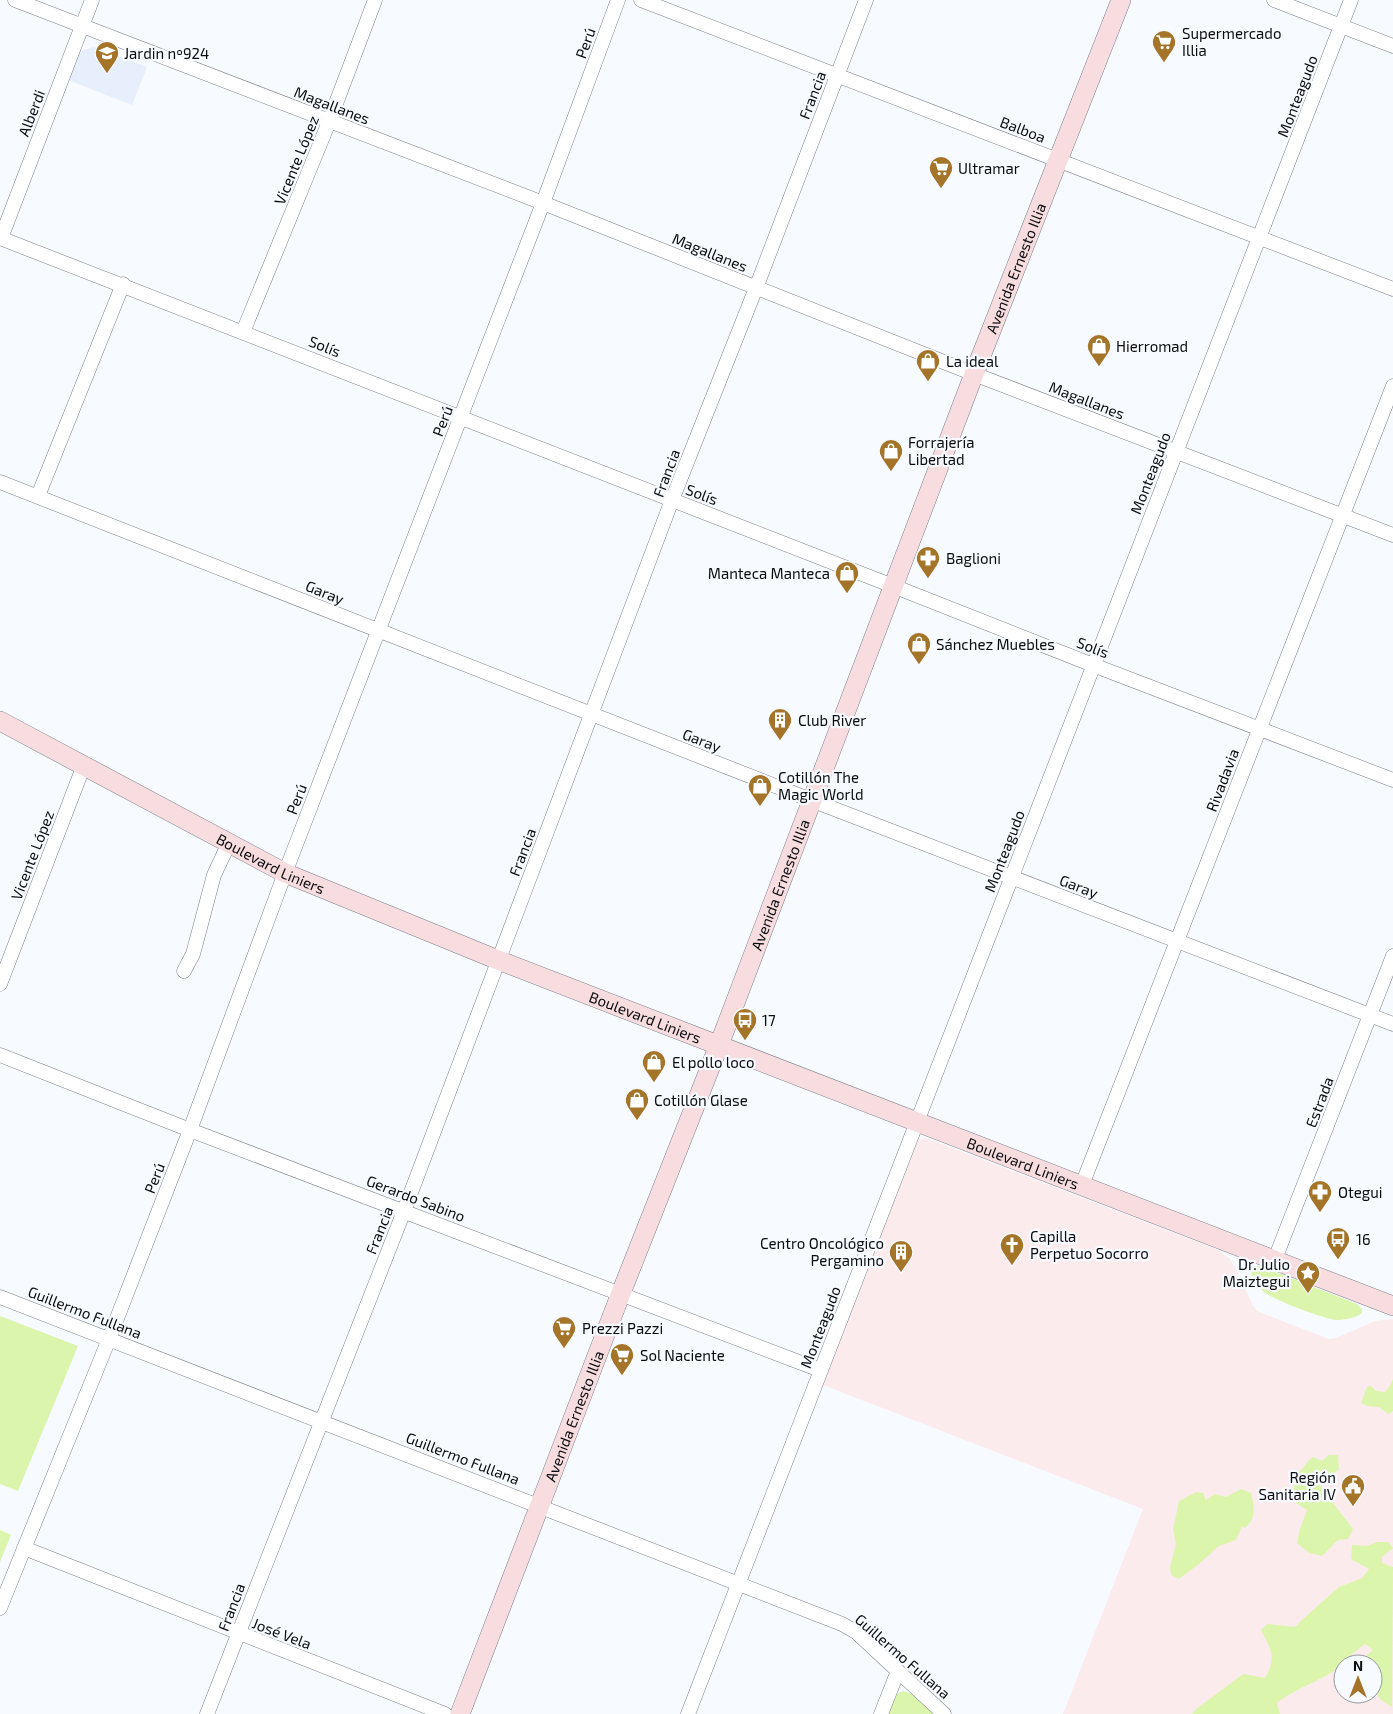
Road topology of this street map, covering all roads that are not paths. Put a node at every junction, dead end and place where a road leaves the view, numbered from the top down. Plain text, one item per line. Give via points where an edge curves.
1 (15, 0) edge
2 (92, 0) edge
3 (375, 0) edge
4 (618, 0) edge
5 (641, 0) edge
6 (866, 0) edge
7 (1121, 0) edge
8 (1274, 0) edge
9 (1351, 0) edge
10 (81, 26) junction
11 (1341, 26) junction
12 (1393, 46) edge
13 (837, 76) junction
14 (329, 122) junction
15 (1059, 160) junction
16 (543, 203) junction
17 (1, 238) edge
18 (1260, 238) junction
19 (123, 284) junction
20 (756, 288) junction
21 (1393, 289) edge
22 (243, 332) junction
23 (974, 374) junction
24 (1393, 386) edge
25 (460, 417) junction
26 (1176, 451) junction
27 (0, 482) edge
28 (38, 496) junction
29 (672, 500) junction
30 (1342, 515) junction
31 (1393, 535) edge
32 (894, 586) junction
33 (378, 631) junction
34 (1093, 665) junction
35 (592, 714) junction
36 (0, 721) edge
37 (1260, 728) junction
38 (84, 765) junction
39 (1393, 780) edge
40 (811, 800) junction
41 (229, 842) junction
42 (285, 873) junction
43 (1011, 877) junction
44 (1178, 941) junction
45 (1393, 956) edge
46 (498, 960) junction
47 (184, 971) dead end
48 (0, 984) edge
49 (1370, 1015) junction
50 (1393, 1024) edge
51 (719, 1044) junction
52 (0, 1055) edge
53 (917, 1122) junction
54 (190, 1130) junction
55 (1082, 1186) junction
56 (404, 1212) junction
57 (1275, 1259) junction
58 (621, 1293) junction
59 (0, 1297) edge
60 (1393, 1306) edge
61 (109, 1339) junction
62 (820, 1370) junction
63 (321, 1421) junction
64 (540, 1505) junction
65 (24, 1548) junction
66 (739, 1584) junction
67 (0, 1608) edge
68 (239, 1634) junction
69 (898, 1671) junction
70 (207, 1714) edge
71 (445, 1714) edge
72 (460, 1714) edge
73 (688, 1714) edge
74 (881, 1714) edge
75 (944, 1714) edge

1 - 10 street, Magallanes
2 - 10 street, Alberdi
3 - 14 street, Vicente López
4 - 16 street, Perú
5 - 13 street, Balboa
6 - 13 street, Francia
7 - 15 main road, Avenida Ernesto Illia
8 - 11 street
9 - 11 street, Monteagudo
10 - 14 street, Magallanes
10 - 17 street, Alberdi
11 - 12 street
11 - 18 street, Monteagudo
13 - 15 street, Balboa
13 - 20 street, Francia
14 - 16 street, Magallanes
14 - 22 street, Vicente López
15 - 18 street, Balboa
15 - 23 main road, Avenida Ernesto Illia
16 - 20 street, Magallanes
16 - 25 street, Perú
17 - 19 street, Solís
18 - 21 street, Balboa
18 - 26 street, Monteagudo
19 - 22 street, Solís
19 - 28 street
20 - 23 street, Magallanes
20 - 29 street, Francia
22 - 25 street, Solís
23 - 26 street, Magallanes
23 - 32 main road, Avenida Ernesto Illia
24 - 30 street, Rivadavia
25 - 29 street, Solís
25 - 33 street, Perú
26 - 30 street, Magallanes
26 - 34 street, Monteagudo
27 - 28 street, Garay
28 - 33 street, Garay
29 - 32 street, Solís
29 - 35 street, Francia
30 - 31 street, Magallanes
30 - 37 street, Rivadavia
32 - 34 street, Solís
32 - 40 main road, Avenida Ernesto Illia
33 - 35 street, Garay
33 - 42 street, Perú
34 - 37 street, Solís
34 - 43 street, Monteagudo
35 - 40 street, Garay
35 - 46 street, Francia
36 - 38 main road, Boulevard Liniers
37 - 39 street, Solís
37 - 44 street, Rivadavia
38 - 41 main road, Boulevard Liniers
38 - 48 street, Vicente López
40 - 43 street, Garay
40 - 51 main road, Avenida Ernesto Illia
41 - 42 main road, Boulevard Liniers
41 - 47 street via 214,874 193,954
42 - 46 main road, Boulevard Liniers
42 - 54 street, Perú
43 - 44 street, Garay
43 - 53 street, Monteagudo
44 - 49 street, Garay
44 - 55 street, Rivadavia
45 - 49 street, Estrada
46 - 51 main road, Boulevard Liniers
46 - 56 street, Francia
49 - 50 street, Garay
49 - 57 street, Estrada
51 - 53 main road, Boulevard Liniers
51 - 58 main road, Avenida Ernesto Illia
52 - 54 street, Gerardo Sabino
53 - 55 main road, Boulevard Liniers
53 - 62 street, Monteagudo
54 - 56 street, Gerardo Sabino
54 - 61 street, Perú
55 - 57 main road, Boulevard Liniers
56 - 58 street, Gerardo Sabino
56 - 63 street, Francia
57 - 60 main road, Boulevard Liniers
58 - 62 street, Gerardo Sabino
58 - 64 main road, Avenida Ernesto Illia
59 - 61 street, Guillermo Fullana
61 - 63 street, Guillermo Fullana
61 - 65 street, Perú
62 - 66 street, Monteagudo
63 - 64 street, Guillermo Fullana
63 - 68 street, Francia
64 - 66 street, Guillermo Fullana
64 - 72 main road, Avenida Ernesto Illia
65 - 67 street, Perú
65 - 68 street, José Vela
66 - 69 street, Guillermo Fullana via 842,1624 856,1632
66 - 73 street, Monteagudo
68 - 70 street, Francia
68 - 71 street, José Vela
69 - 74 street
69 - 75 street, Guillermo Fullana

